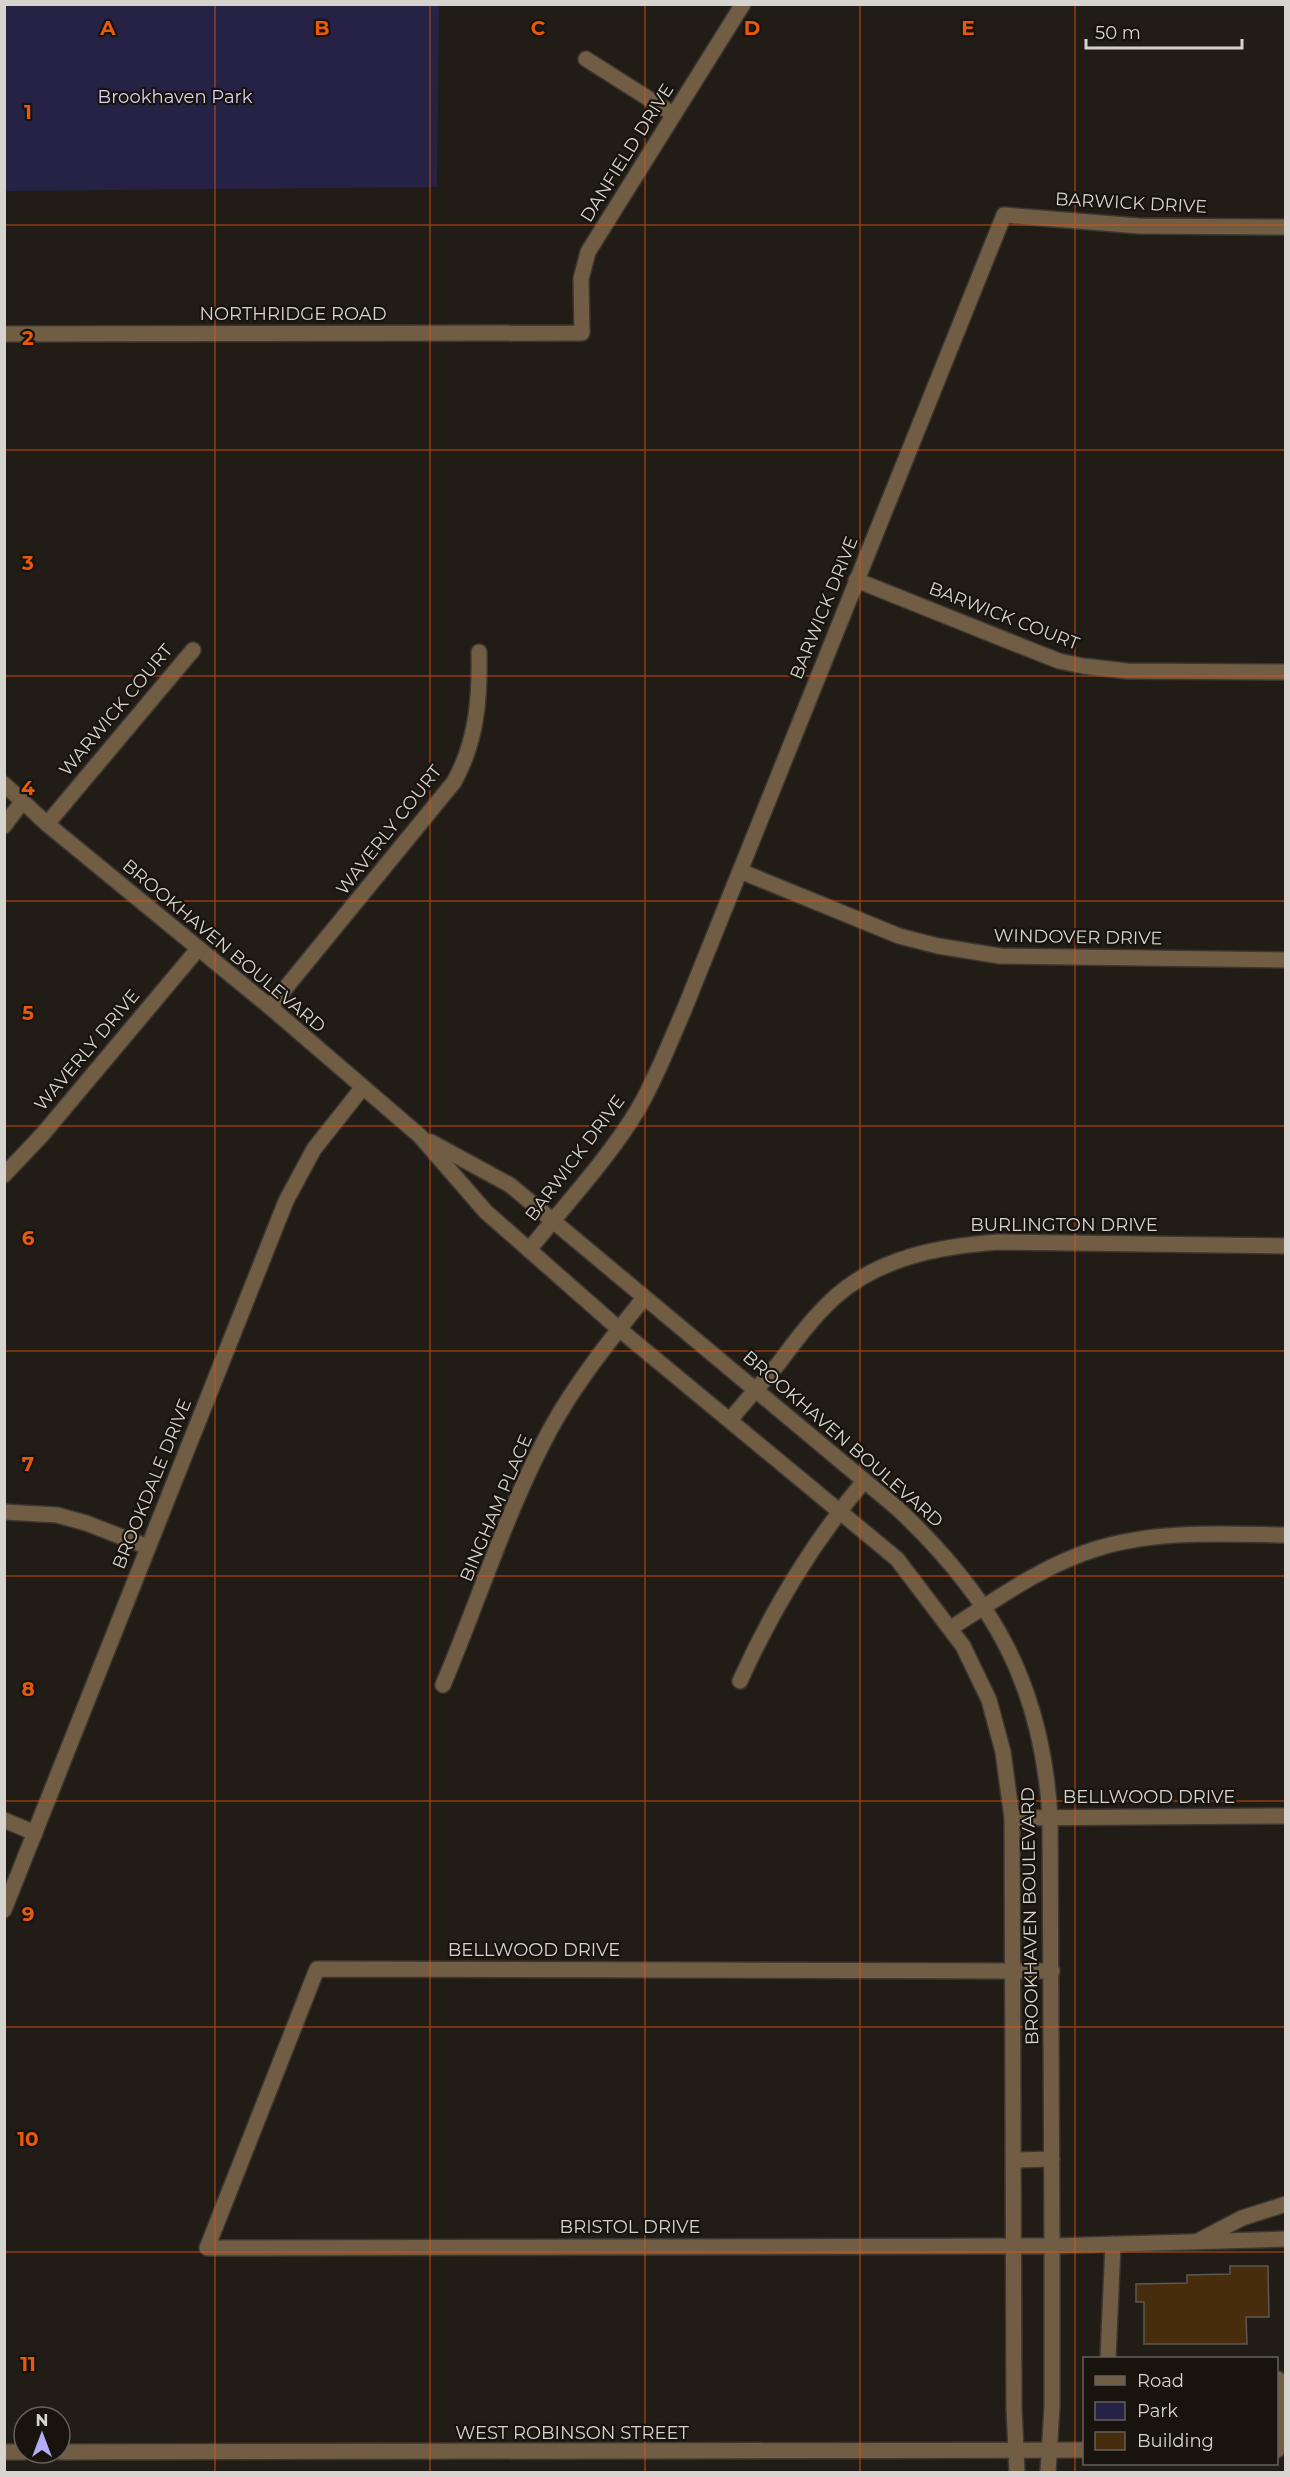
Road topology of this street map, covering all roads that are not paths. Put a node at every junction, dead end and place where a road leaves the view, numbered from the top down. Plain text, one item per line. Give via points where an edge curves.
1 (743, 4) edge
2 (586, 59) dead end
3 (673, 114) junction
4 (1286, 227) edge
5 (582, 333) joint
6 (4, 334) edge
7 (856, 580) junction
8 (193, 650) dead end
9 (479, 652) dead end
10 (1286, 672) edge
11 (4, 784) edge
12 (22, 802) junction
13 (47, 824) junction
14 (4, 826) edge
15 (740, 871) junction
16 (198, 949) junction
17 (1286, 960) edge
18 (270, 1008) junction
19 (363, 1088) junction
20 (420, 1136) junction
21 (4, 1175) edge
22 (552, 1220) junction
23 (1286, 1246) edge
24 (529, 1250) junction
25 (644, 1298) junction
26 (619, 1329) junction
27 (756, 1389) junction
28 (731, 1419) junction
29 (864, 1481) junction
30 (839, 1511) junction
31 (4, 1512) edge
32 (1286, 1535) edge
33 (148, 1547) junction
34 (984, 1607) junction
35 (951, 1628) junction
36 (740, 1681) dead end
37 (443, 1685) dead end
38 (1286, 1816) edge
39 (1050, 1817) junction
40 (1012, 1818) junction
41 (4, 1820) edge
42 (35, 1833) junction
43 (4, 1910) edge
44 (1014, 1971) junction
45 (1052, 1971) junction
46 (1014, 2160) junction
47 (1052, 2160) junction
48 (1286, 2204) edge
49 (1286, 2239) edge
50 (1198, 2241) junction
51 (1113, 2244) junction
52 (1013, 2246) junction
53 (1052, 2246) junction
54 (207, 2248) joint
55 (1108, 2357) edge
56 (1280, 2378) edge
57 (1278, 2426) edge
58 (1050, 2450) junction
59 (1083, 2450) edge
60 (1015, 2451) junction
61 (72, 2452) edge
62 (1017, 2472) edge
63 (1048, 2472) edge

1 - 3 street, DANFIELD DRIVE
2 - 3 street
3 - 5 street, DANFIELD DRIVE via 588,252 581,279
4 - 7 street, BARWICK DRIVE via 1129,226 1004,215
5 - 6 street, NORTHRIDGE ROAD
7 - 10 street, BARWICK COURT via 1059,661 1127,671
7 - 15 street, BARWICK DRIVE
8 - 13 street, WARWICK COURT
9 - 18 street, WAVERLY COURT via 480,694 470,748 454,782
11 - 12 street, BROOKHAVEN BOULEVARD
12 - 13 street, BROOKHAVEN BOULEVARD
12 - 14 street
13 - 16 street, BROOKHAVEN BOULEVARD
15 - 17 street, WINDOVER DRIVE via 899,936 983,954
15 - 22 street, BARWICK DRIVE via 649,1089 624,1130
16 - 18 street, BROOKHAVEN BOULEVARD
16 - 21 street, WAVERLY DRIVE
18 - 19 street, BROOKHAVEN BOULEVARD
19 - 20 street, BROOKHAVEN BOULEVARD
19 - 33 street, BROOKDALE DRIVE via 314,1149 286,1201
20 - 22 street, BROOKHAVEN BOULEVARD via 510,1185
20 - 24 street, BROOKHAVEN BOULEVARD via 486,1212
22 - 24 street, BARWICK DRIVE
22 - 25 street, BROOKHAVEN BOULEVARD
23 - 27 street, BURLINGTON DRIVE via 999,1242 953,1246 904,1258 836,1296
24 - 26 street, BROOKHAVEN BOULEVARD
25 - 26 street, BINGHAM PLACE
25 - 27 street, BROOKHAVEN BOULEVARD
26 - 28 street, BROOKHAVEN BOULEVARD
26 - 37 street, BINGHAM PLACE via 574,1390 529,1472
27 - 28 street, BURLINGTON DRIVE
27 - 29 street, BROOKHAVEN BOULEVARD
28 - 30 street, BROOKHAVEN BOULEVARD
29 - 30 street
29 - 34 street, BROOKHAVEN BOULEVARD via 950,1560
30 - 35 street, BROOKHAVEN BOULEVARD via 897,1559
30 - 36 street via 793,1576
31 - 33 street via 57,1515
32 - 34 street via 1209,1534 1123,1542 1056,1565
33 - 42 street, BROOKDALE DRIVE
34 - 35 street
34 - 39 street, BROOKHAVEN BOULEVARD via 1020,1672 1030,1701 1044,1760
35 - 40 street, BROOKHAVEN BOULEVARD via 989,1700 1003,1752
38 - 39 street, BELLWOOD DRIVE
39 - 40 street, BELLWOOD DRIVE
39 - 45 street, BROOKHAVEN BOULEVARD
40 - 44 street, BROOKHAVEN BOULEVARD
41 - 42 street
42 - 43 street, BROOKDALE DRIVE
44 - 45 street, BELLWOOD DRIVE
44 - 46 street, BROOKHAVEN BOULEVARD
44 - 54 street, BELLWOOD DRIVE via 317,1969
45 - 47 street, BROOKHAVEN BOULEVARD
46 - 47 street
46 - 52 street, BROOKHAVEN BOULEVARD
47 - 53 street, BROOKHAVEN BOULEVARD
48 - 50 street via 1242,2218
49 - 50 street, BRISTOL DRIVE
50 - 51 street, BRISTOL DRIVE
51 - 53 street, BRISTOL DRIVE
51 - 55 street
52 - 53 street, BRISTOL DRIVE
52 - 54 street, BRISTOL DRIVE
52 - 60 street, BROOKHAVEN BOULEVARD
53 - 58 street, BROOKHAVEN BOULEVARD
56 - 57 street
58 - 59 street, WEST ROBINSON STREET
58 - 60 street, WEST ROBINSON STREET
58 - 63 street, BROOKHAVEN BOULEVARD
60 - 61 street, WEST ROBINSON STREET
60 - 62 street, BROOKHAVEN BOULEVARD

